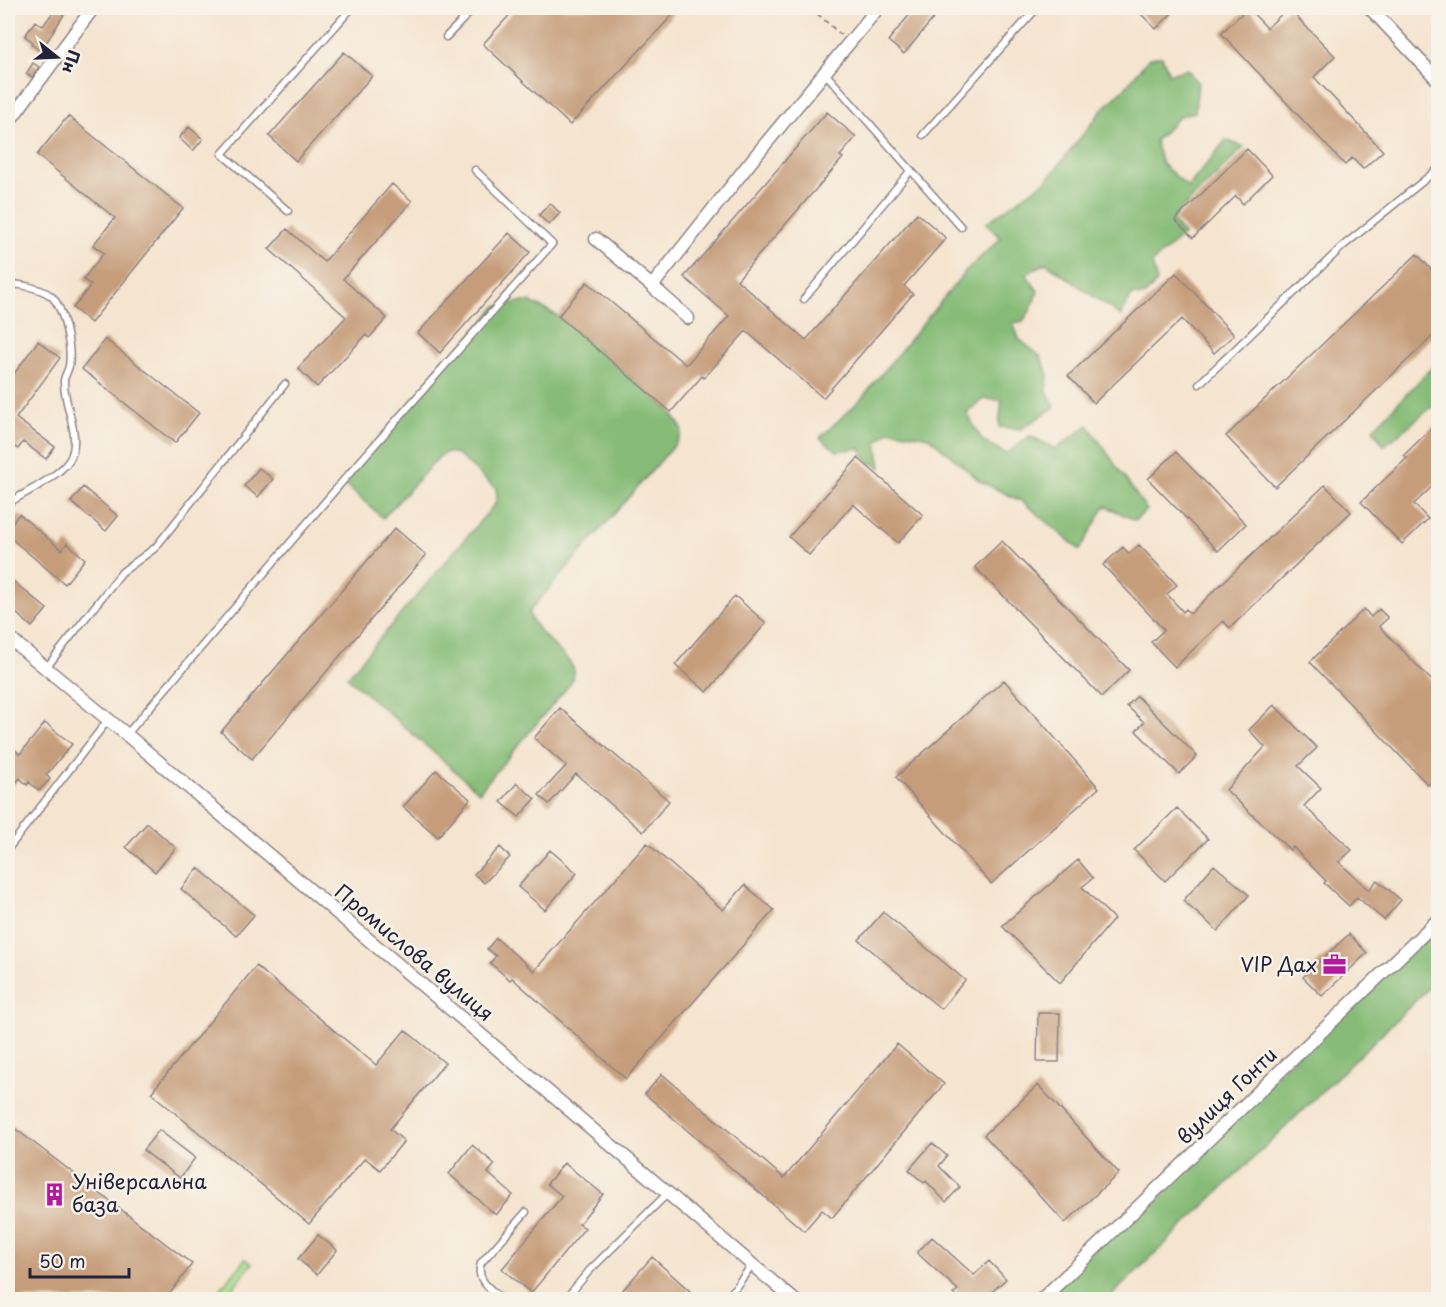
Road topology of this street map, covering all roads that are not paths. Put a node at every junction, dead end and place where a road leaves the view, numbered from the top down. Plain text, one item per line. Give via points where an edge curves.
1 (93, 8) edge
2 (346, 8) edge
3 (474, 8) edge
4 (878, 8) edge
5 (1036, 8) edge
6 (1370, 8) edge
7 (446, 37) dead end
8 (825, 73) junction
9 (1438, 80) edge
10 (8, 123) edge
11 (923, 135) dead end
12 (1438, 169) edge
13 (475, 170) dead end
14 (911, 170) junction
15 (288, 211) dead end
16 (962, 226) dead end
17 (596, 239) dead end
18 (8, 284) edge
19 (652, 286) junction
20 (804, 299) dead end
21 (688, 318) dead end
22 (285, 384) dead end
23 (1199, 384) dead end
24 (8, 503) edge
25 (8, 637) edge
26 (46, 669) junction
27 (108, 720) junction
28 (127, 735) junction
29 (8, 849) edge
30 (1438, 920) edge
31 (667, 1194) junction
32 (526, 1212) dead end
33 (752, 1265) junction
34 (503, 1299) edge
35 (565, 1299) edge
36 (726, 1299) edge
37 (794, 1299) edge
38 (1041, 1299) edge

1 - 10 street
2 - 15 lane via 350,10 222,154
3 - 7 lane
4 - 8 street
5 - 11 lane
6 - 9 street
8 - 14 lane
8 - 19 street
12 - 23 lane via 1343,246
13 - 28 lane via 552,244 342,482
14 - 16 lane
14 - 20 lane
17 - 19 street
18 - 24 lane via 38,290 51,297 59,308 68,341 69,366 63,381 74,452 60,470
19 - 21 street
22 - 26 lane via 155,548 122,572
25 - 26 street, Промислова вулиця
26 - 27 street, Промислова вулиця
27 - 28 street, Промислова вулиця
27 - 29 lane
28 - 31 street, Промислова вулиця
30 - 38 street, вулиця Гонти
31 - 33 street, Промислова вулиця
31 - 35 lane
32 - 34 lane via 478,1271 480,1280
33 - 36 lane
33 - 37 street, Промислова вулиця

